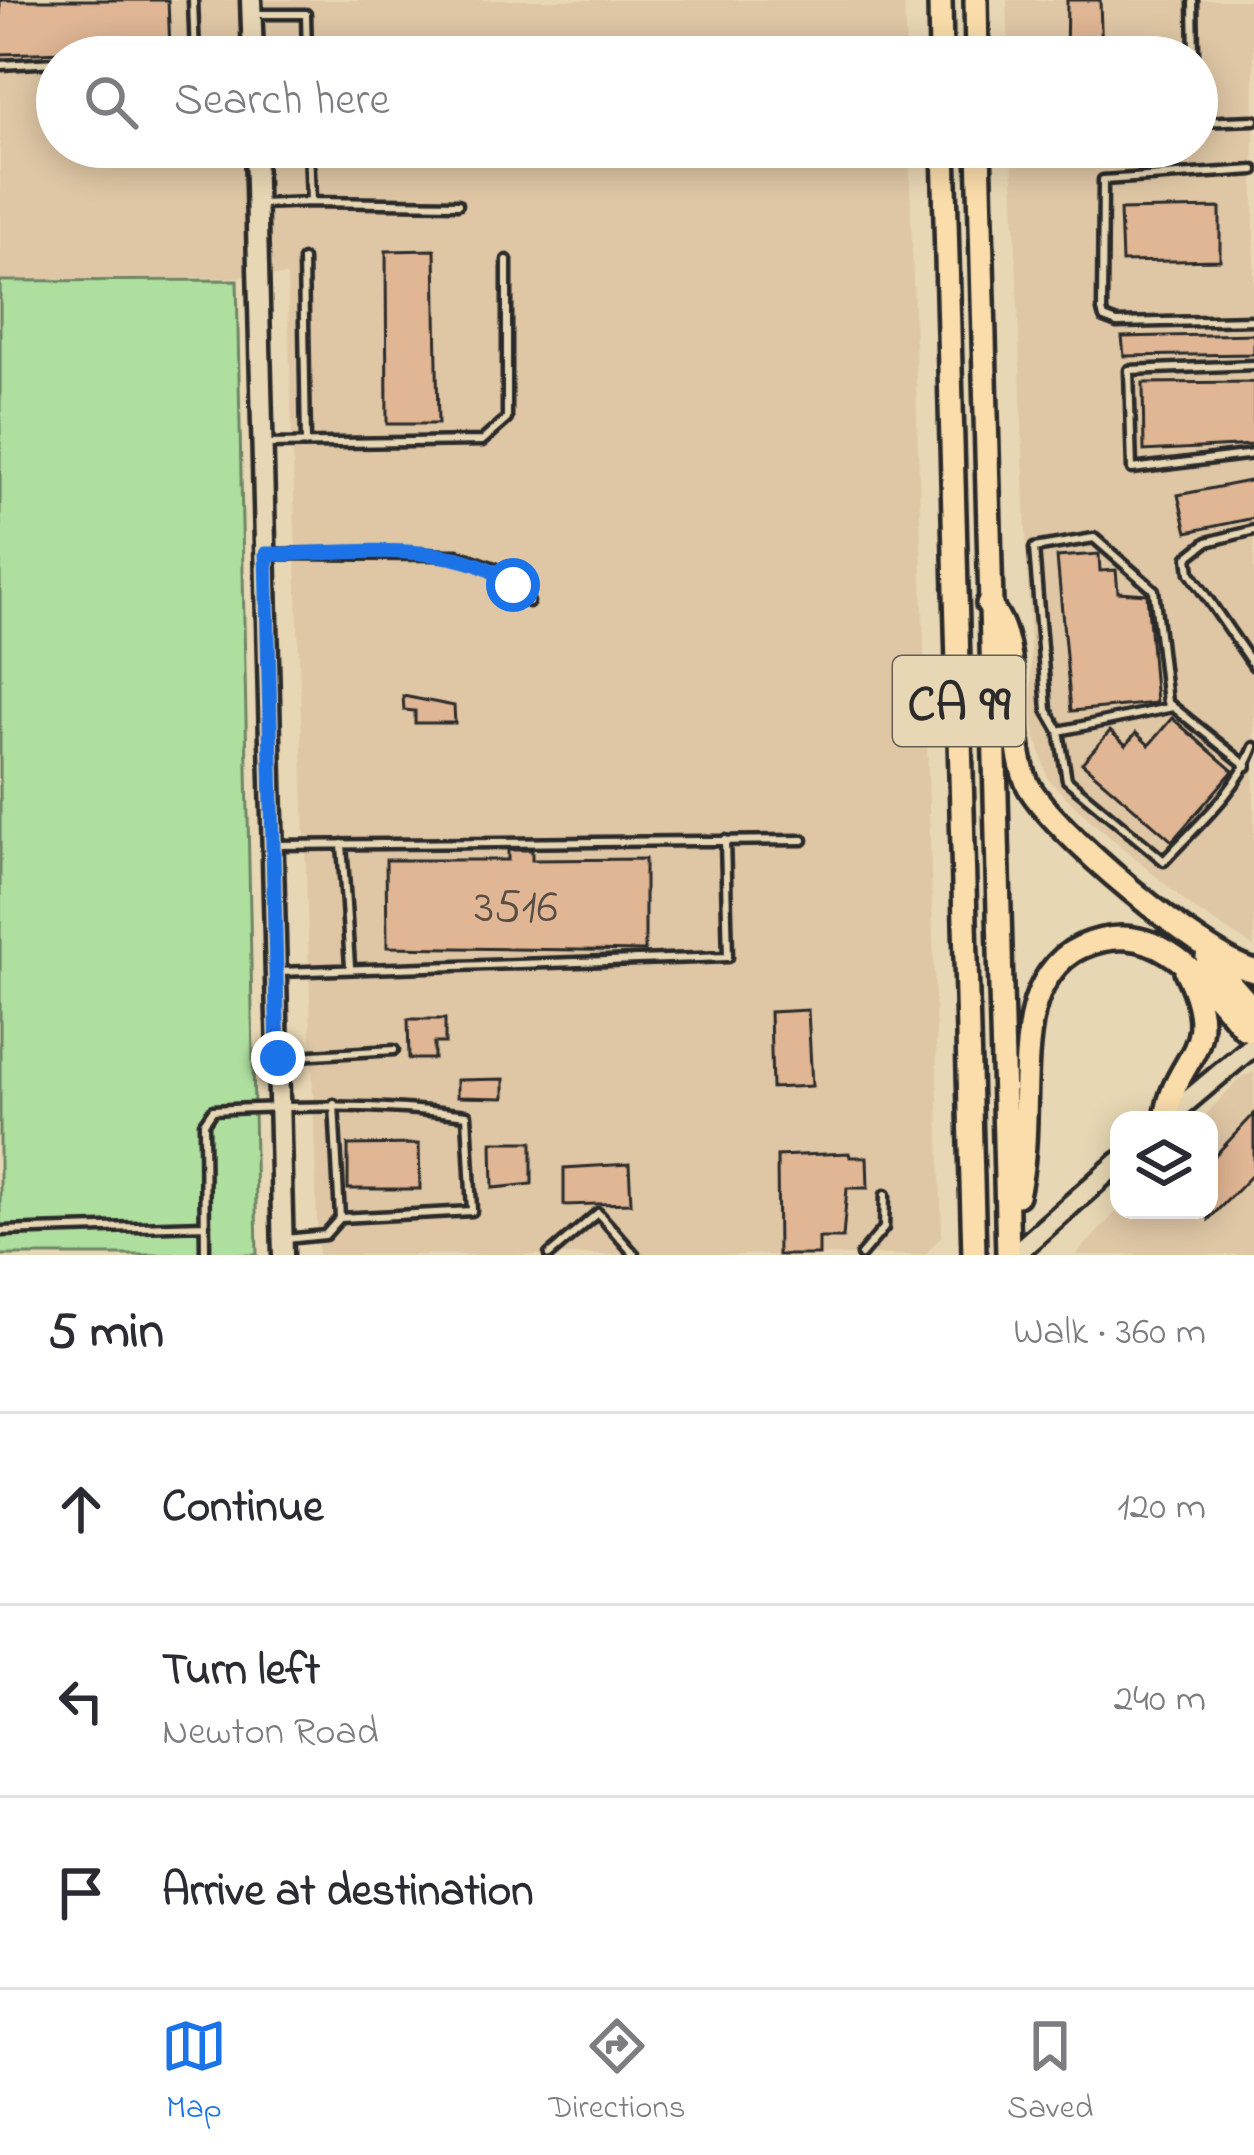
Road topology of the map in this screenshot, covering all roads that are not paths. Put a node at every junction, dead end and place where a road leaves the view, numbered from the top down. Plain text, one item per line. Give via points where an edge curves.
1 (193, 0) edge
2 (940, 0) edge
3 (976, 0) edge
4 (1193, 0) edge
5 (251, 7) edge
6 (195, 36) edge
7 (307, 36) edge
8 (941, 36) edge
9 (977, 36) edge
10 (1194, 36) edge
11 (36, 63) edge
12 (0, 65) edge
13 (1254, 121) edge
14 (1218, 122) edge
15 (255, 168) edge
16 (310, 168) edge
17 (945, 168) edge
18 (979, 168) edge
19 (1254, 170) edge
20 (311, 202) junction
21 (256, 204) junction
22 (458, 204) dead end
23 (303, 260) dead end
24 (507, 260) dead end
25 (1254, 320) edge
26 (1254, 364) edge
27 (306, 443) junction
28 (262, 444) junction
29 (1254, 454) edge
30 (1254, 530) edge
31 (266, 554) junction
32 (529, 602) dead end
33 (988, 604) junction
34 (1254, 666) edge
35 (1173, 707) junction
36 (1059, 731) junction
37 (1254, 747) edge
38 (1247, 766) junction
39 (725, 840) junction
40 (803, 840) dead end
41 (341, 844) junction
42 (272, 845) junction
43 (1201, 943) junction
44 (1181, 960) junction
45 (350, 966) junction
46 (1254, 971) edge
47 (276, 973) junction
48 (1254, 1010) edge
49 (1254, 1031) edge
50 (1254, 1045) edge
51 (394, 1051) dead end
52 (278, 1058) junction
53 (334, 1104) junction
54 (279, 1106) junction
55 (1167, 1111) edge
56 (1177, 1111) edge
57 (1110, 1170) edge
58 (885, 1195) dead end
59 (340, 1218) junction
60 (1007, 1221) junction
61 (205, 1225) junction
62 (0, 1231) edge
63 (282, 1247) edge
64 (205, 1255) edge
65 (549, 1255) edge
66 (635, 1255) edge
67 (861, 1255) edge
68 (974, 1255) edge
69 (1011, 1255) edge

1 - 6 lane
2 - 8 highway
3 - 9 highway
4 - 10 lane
5 - 7 lane via 306,14
11 - 12 lane
13 - 14 lane
15 - 21 street
16 - 20 lane
17 - 68 highway, CA 99
18 - 33 highway, CA 99
19 - 25 lane via 1102,180 1104,318
20 - 21 lane
20 - 22 lane
21 - 28 street
23 - 27 lane
24 - 27 lane via 507,418 482,441
26 - 29 lane via 1129,370 1132,469
27 - 28 lane
28 - 31 street
30 - 34 lane via 1208,542 1188,557 1190,573
31 - 32 lane via 458,555 494,568
31 - 42 street
33 - 43 highway via 1004,620 1018,747 1045,814
33 - 60 highway, CA 99
35 - 36 lane
35 - 36 lane via 1154,590 1094,538 1034,548 1047,710
35 - 38 lane
36 - 38 lane via 1067,780 1164,860
37 - 38 lane
39 - 40 lane
39 - 41 lane
39 - 45 lane via 728,957
41 - 42 lane
41 - 45 lane
42 - 47 street
43 - 46 highway
43 - 48 highway
44 - 49 highway
44 - 55 highway via 1202,1007 1202,1032
44 - 60 highway via 1129,936 1089,944 1055,965 1033,1011 1018,1190
45 - 47 lane
47 - 52 street
50 - 56 street
51 - 52 lane
52 - 54 street
53 - 54 lane
53 - 59 lane
53 - 59 lane via 466,1114 472,1211
54 - 61 lane via 206,1115
54 - 63 street
57 - 69 street
58 - 67 lane via 884,1228
59 - 63 lane via 325,1235
60 - 69 highway, CA 99
61 - 62 lane
61 - 64 lane
65 - 66 lane via 598,1213

